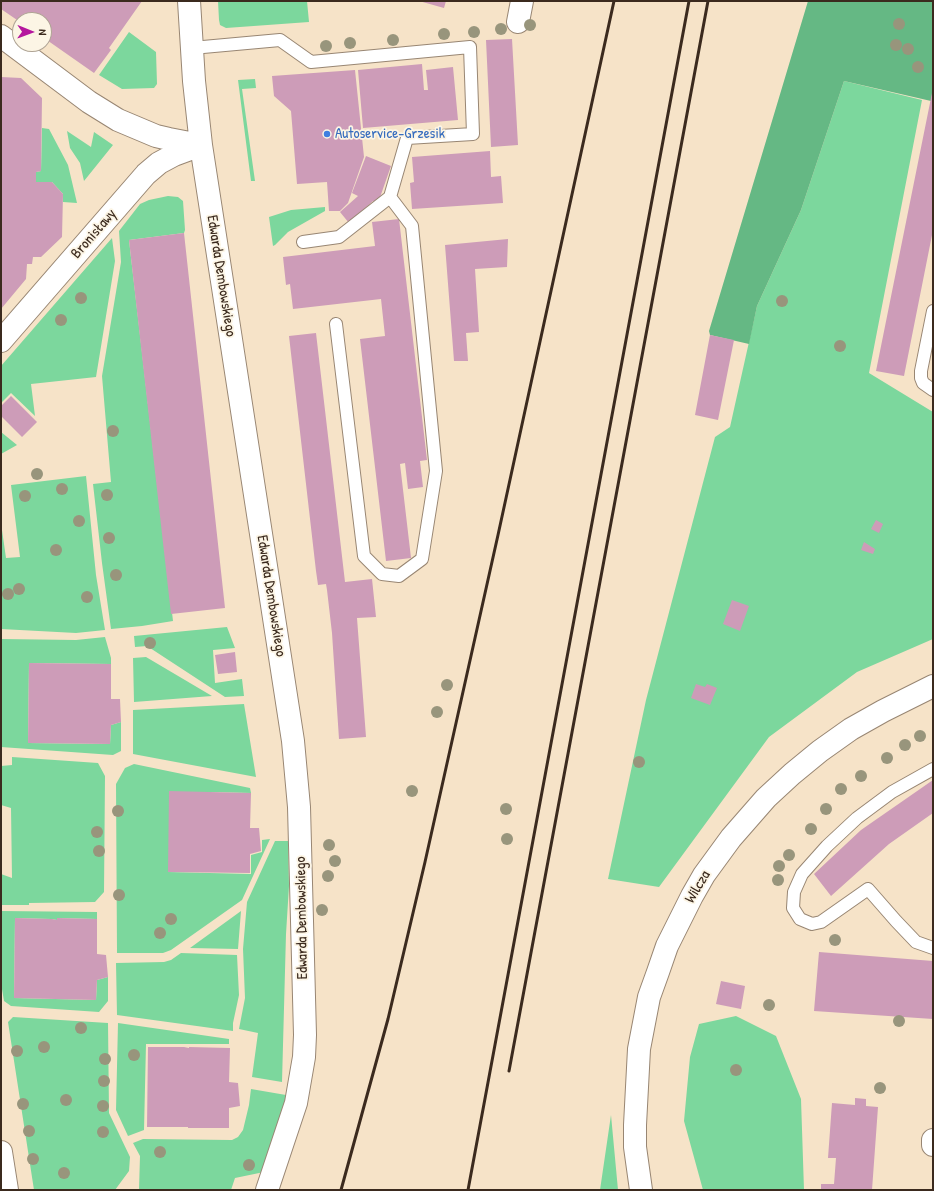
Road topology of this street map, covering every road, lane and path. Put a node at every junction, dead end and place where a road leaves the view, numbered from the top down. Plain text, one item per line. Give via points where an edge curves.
1 (189, 1) edge
2 (522, 1) edge
3 (518, 22) dead end
4 (1, 36) edge
5 (192, 48) junction
6 (201, 145) junction
7 (390, 197) junction
8 (303, 242) dead end
9 (933, 310) edge
10 (336, 324) dead end
11 (1, 341) edge
12 (933, 390) edge
13 (933, 686) edge
14 (933, 769) edge
15 (933, 948) edge
16 (933, 1140) edge
17 (933, 1145) edge
18 (1, 1152) edge
19 (7, 1190) edge
20 (267, 1190) edge
21 (642, 1190) edge

1 - 5 street, Edwarda Dembowskiego
2 - 3 street
4 - 6 street via 89,102 118,120 156,136
5 - 6 street, Edwarda Dembowskiego
5 - 7 lane via 280,40 311,62 470,47 473,134 407,138
6 - 11 street, Bronisławy via 174,155 146,174
6 - 20 street, Edwarda Dembowskiego via 293,741 300,807 304,1057 296,1103
7 - 8 lane via 339,237
7 - 10 lane via 412,226 436,471 422,559 399,576 382,574 364,556
9 - 12 lane via 920,378 923,384
13 - 21 street, Wilcza via 851,729 792,774 766,798 731,838 704,875 667,946 649,997 639,1049 635,1125 635,1148
14 - 15 lane via 892,792 857,818 827,846 802,874 794,892 793,908 800,920 812,924 821,922 868,889 916,942
16 - 17 street
18 - 19 street

